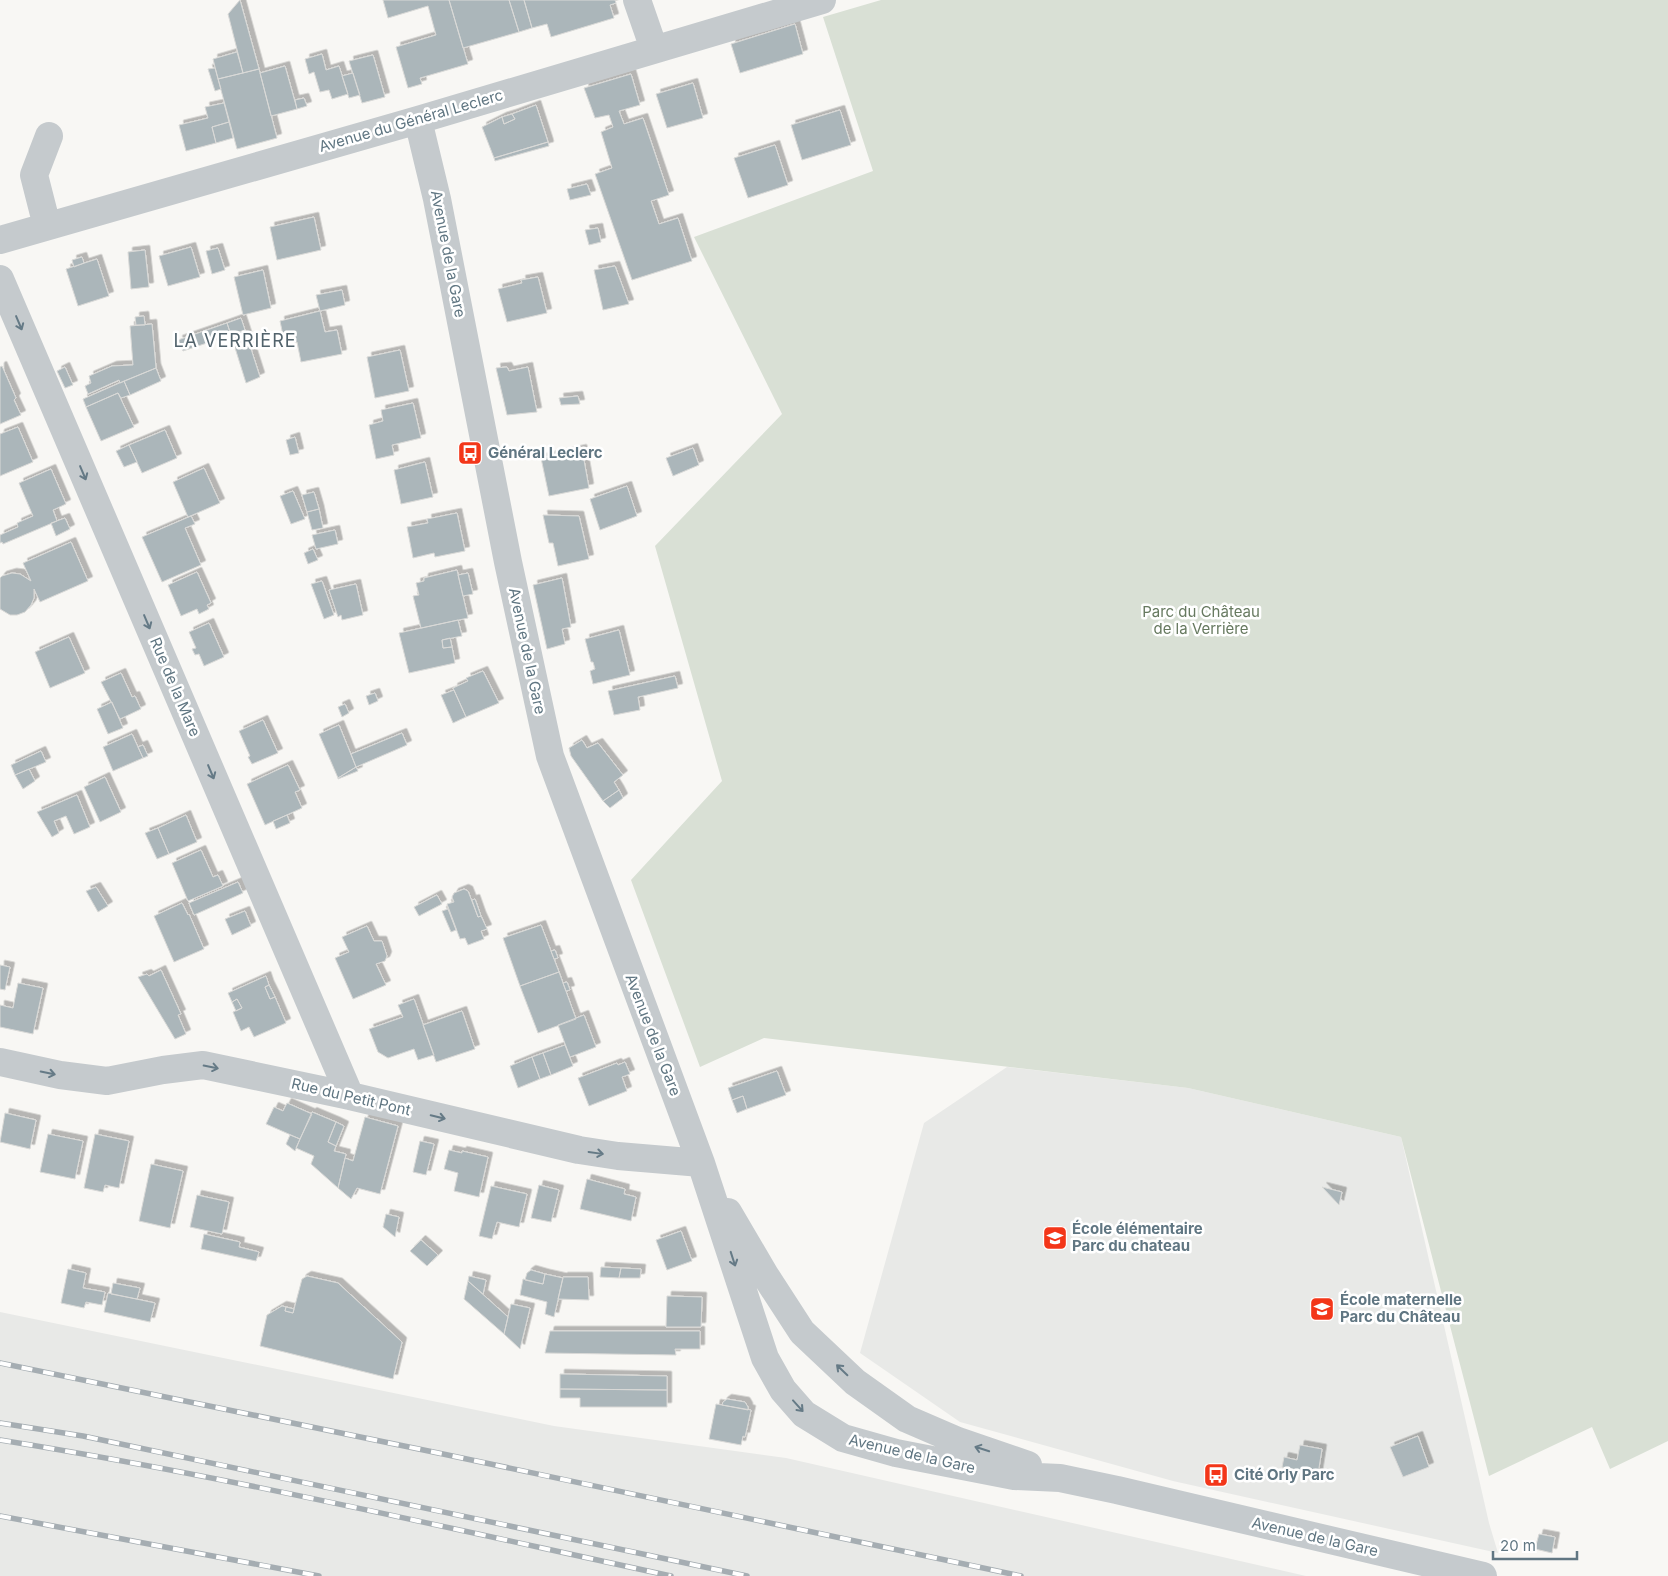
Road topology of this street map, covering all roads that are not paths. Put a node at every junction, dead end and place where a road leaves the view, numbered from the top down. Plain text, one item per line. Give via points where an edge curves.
1 (637, 0) edge
2 (822, 0) edge
3 (654, 49) junction
4 (418, 120) junction
5 (49, 136) dead end
6 (47, 226) junction
7 (0, 240) edge
8 (0, 278) edge
9 (0, 1062) edge
10 (350, 1096) junction
11 (701, 1163) junction
12 (1060, 1478) junction
13 (1483, 1576) edge

1 - 3 street
2 - 3 street, Avenue du Général Leclerc
3 - 4 street, Avenue du Général Leclerc
4 - 6 street, Avenue du Général Leclerc
4 - 11 street, Avenue de la Gare via 437,199 508,562 550,756
5 - 6 street via 34,175
6 - 7 street, Avenue du Général Leclerc
8 -> 10 street, Rue de la Mare
9 -> 10 street, Rue du Petit Pont via 60,1076 106,1081 203,1065
10 -> 11 street, Rue du Petit Pont via 579,1150
12 -> 11 street, Avenue de la Gare via 958,1441 907,1418 855,1382 802,1332 765,1275
11 -> 12 street, Avenue de la Gare via 765,1358 783,1390 804,1414 843,1438 896,1453 1014,1476
12 - 13 street, Avenue de la Gare

